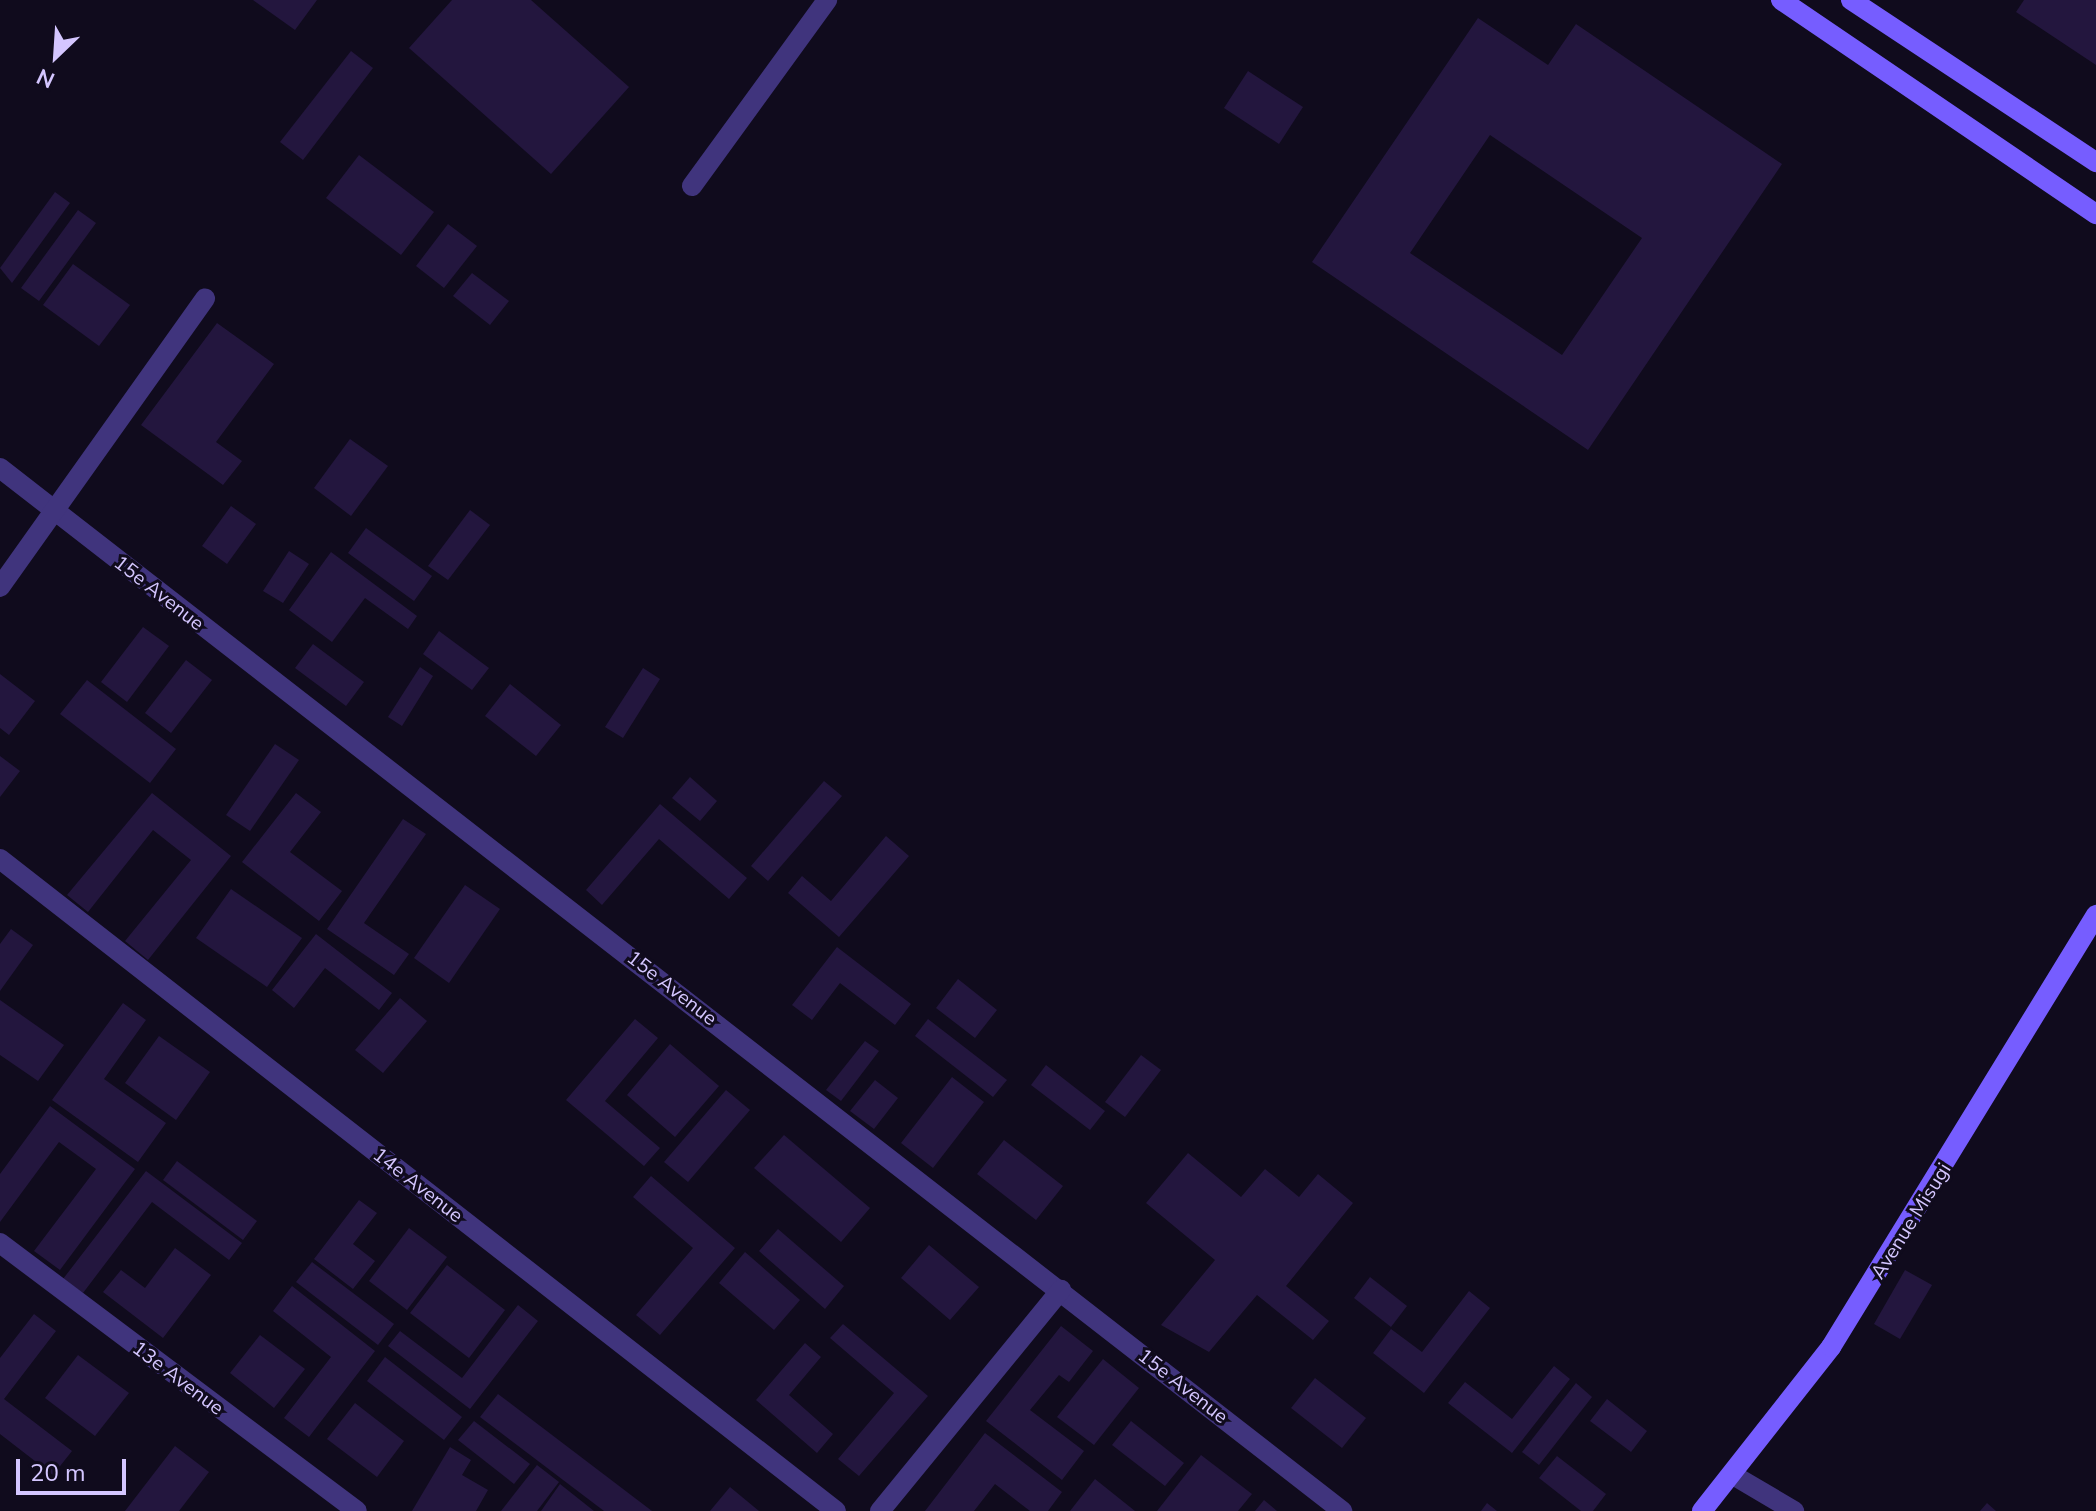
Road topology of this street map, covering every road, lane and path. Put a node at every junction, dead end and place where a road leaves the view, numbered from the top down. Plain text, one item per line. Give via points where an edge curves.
1 (827, 0) edge
2 (1781, 0) edge
3 (1851, 0) edge
4 (2096, 162) edge
5 (692, 186) dead end
6 (2096, 214) edge
7 (205, 299) dead end
8 (0, 468) edge
9 (58, 515) junction
10 (0, 587) edge
11 (0, 859) edge
12 (2096, 915) edge
13 (0, 1243) edge
14 (1061, 1290) junction
15 (1733, 1475) junction
16 (357, 1511) edge
17 (836, 1511) edge
18 (880, 1511) edge
19 (1342, 1511) edge
20 (1702, 1511) edge
21 (1794, 1511) edge

1 - 5 street
2 - 6 street
3 - 4 street
7 - 9 street
8 - 9 street, 15e Avenue
9 - 10 street
9 - 14 street, 15e Avenue
11 - 17 street, 14e Avenue
12 - 15 street, Avenue Misugi via 1831,1347
13 - 16 street, 13e Avenue
14 - 18 street
14 - 19 street, 15e Avenue
15 - 20 street, Avenue Misugi
15 - 21 street

